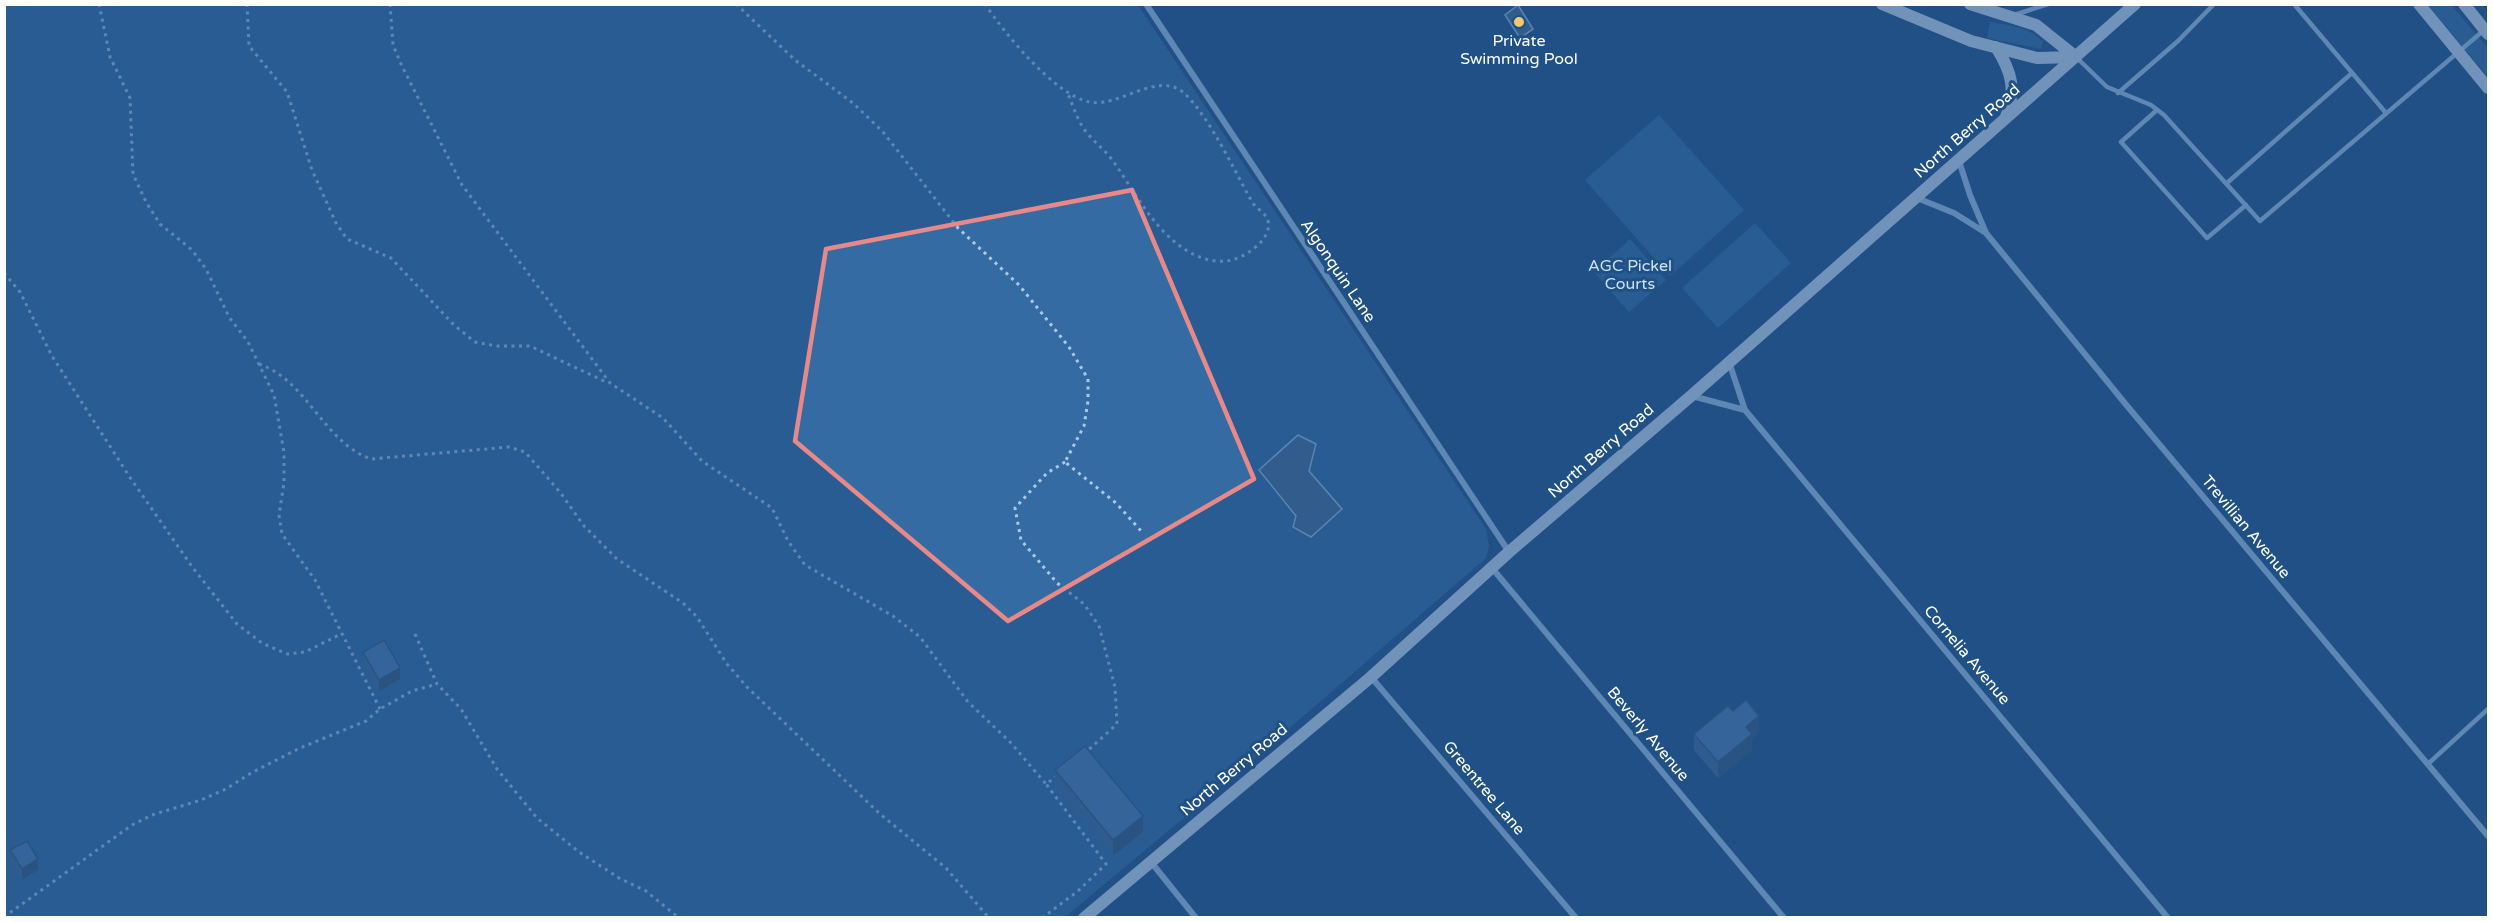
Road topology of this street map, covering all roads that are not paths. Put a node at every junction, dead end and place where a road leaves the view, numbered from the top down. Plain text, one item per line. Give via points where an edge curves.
1 (1146, 4) edge
2 (1882, 4) edge
3 (1970, 4) edge
4 (2048, 4) edge
5 (2135, 4) edge
6 (2214, 4) edge
7 (2294, 4) edge
8 (2419, 4) edge
9 (2464, 4) edge
10 (2011, 16) junction
11 (2486, 32) edge
12 (1996, 47) junction
13 (2458, 52) junction
14 (2076, 57) junction
15 (2352, 73) junction
16 (2488, 88) edge
17 (2118, 93) junction
18 (2157, 110) junction
19 (2386, 113) junction
20 (2004, 121) junction
21 (1959, 161) junction
22 (2227, 183) junction
23 (1917, 197) junction
24 (2246, 205) junction
25 (1986, 233) junction
26 (1729, 362) junction
27 (1691, 396) junction
28 (1745, 410) junction
29 (1509, 552) junction
30 (1491, 567) junction
31 (1371, 677) junction
32 (2488, 709) edge
33 (2428, 764) junction
34 (2488, 836) edge
35 (1150, 861) junction
36 (1084, 918) edge
37 (1196, 918) edge
38 (1576, 918) edge
39 (1784, 918) edge
40 (2168, 918) edge

1 - 29 street, Algonquin Lane
2 - 12 main road via 1941,30
3 - 10 main road
4 - 10 lane
5 - 14 main road, North Berry Road
6 - 17 lane
7 - 15 lane
8 - 13 main road
9 - 11 main road
10 - 14 main road via 2036,25
11 - 13 lane
12 - 14 main road via 2037,58
12 - 20 main road via 2009,66 2013,84
13 - 16 main road
13 - 19 lane
14 - 17 lane
14 - 20 main road, North Berry Road
15 - 19 lane
15 - 22 lane
17 - 18 lane
18 - 22 lane
18 - 24 lane via 2121,141 2207,238
19 - 24 lane via 2260,221
20 - 21 main road, North Berry Road
21 - 23 main road, North Berry Road
21 - 25 street, Trevillian Avenue
22 - 24 lane
23 - 25 street, Trevillian Avenue
23 - 26 main road, North Berry Road
25 - 33 street, Trevillian Avenue
26 - 27 main road, North Berry Road
26 - 28 street, Cornelia Avenue
27 - 28 street
27 - 29 main road, North Berry Road
28 - 40 street, Cornelia Avenue
29 - 30 main road, North Berry Road
30 - 31 main road, North Berry Road
30 - 39 street, Beverly Avenue
31 - 35 main road, North Berry Road
31 - 38 street, Greentree Lane
32 - 33 lane
33 - 34 street, Trevillian Avenue
35 - 36 main road, North Berry Road
35 - 37 street

